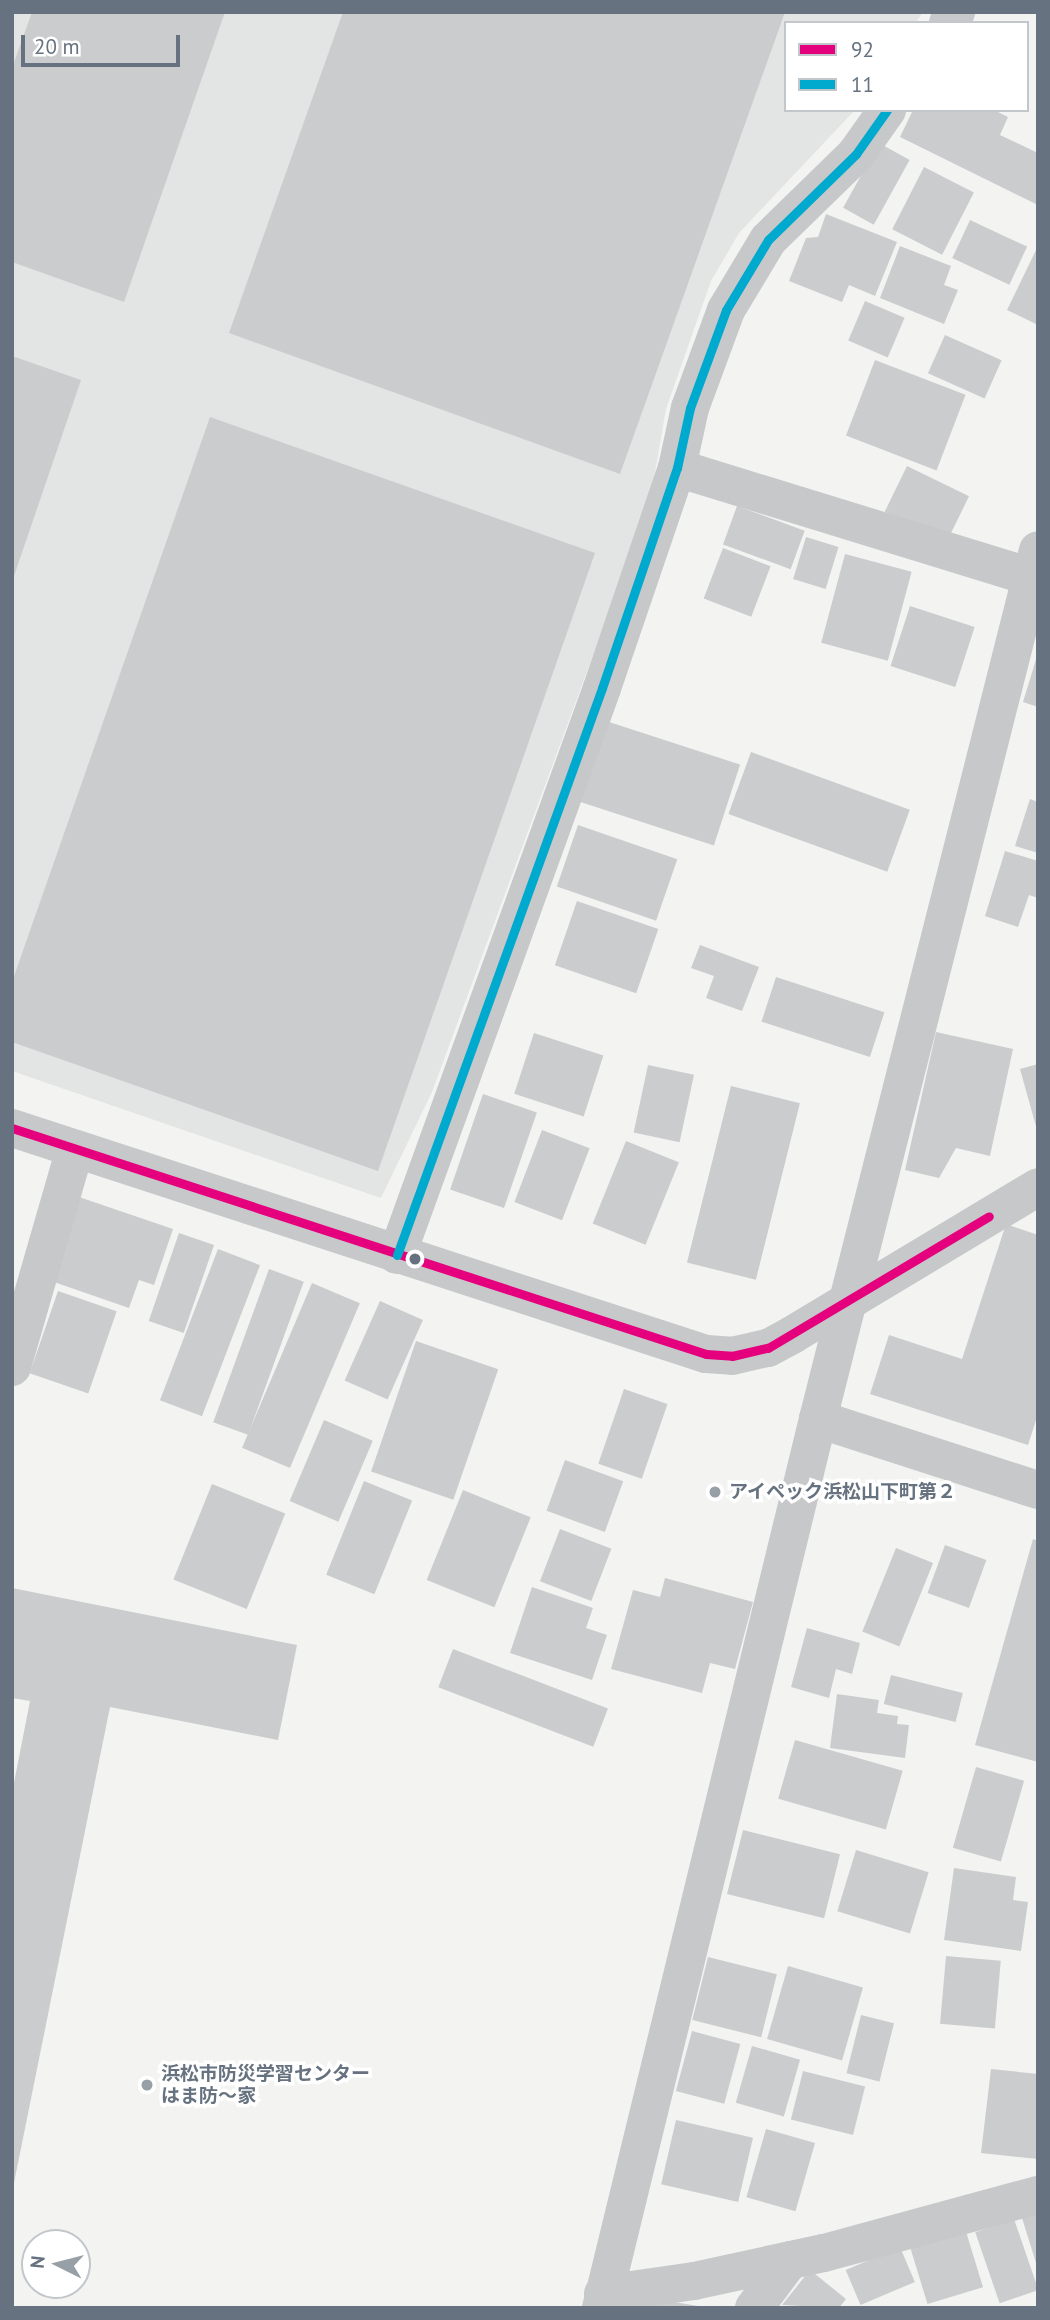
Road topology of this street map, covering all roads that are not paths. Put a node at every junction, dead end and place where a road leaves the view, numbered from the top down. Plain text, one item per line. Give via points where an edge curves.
1 (886, 112) edge
2 (677, 468) junction
3 (1036, 569) edge
4 (12, 1128) edge
5 (75, 1149) junction
6 (1038, 1187) edge
7 (397, 1255) junction
8 (848, 1300) junction
9 (12, 1367) edge
10 (818, 1419) junction
11 (1038, 1490) edge
12 (1038, 2195) edge
13 (790, 2260) junction
14 (602, 2301) edge
15 (754, 2308) edge

1 - 2 street via 847,164 768,240 748,272 726,310 706,363
2 - 3 street
2 - 7 street
3 - 8 street
4 - 5 street
5 - 7 street
5 - 9 street
6 - 8 street
7 - 8 street via 706,1354 732,1356 768,1348
8 - 10 street
10 - 11 street
10 - 14 street
12 - 13 street
13 - 14 street
13 - 15 street

